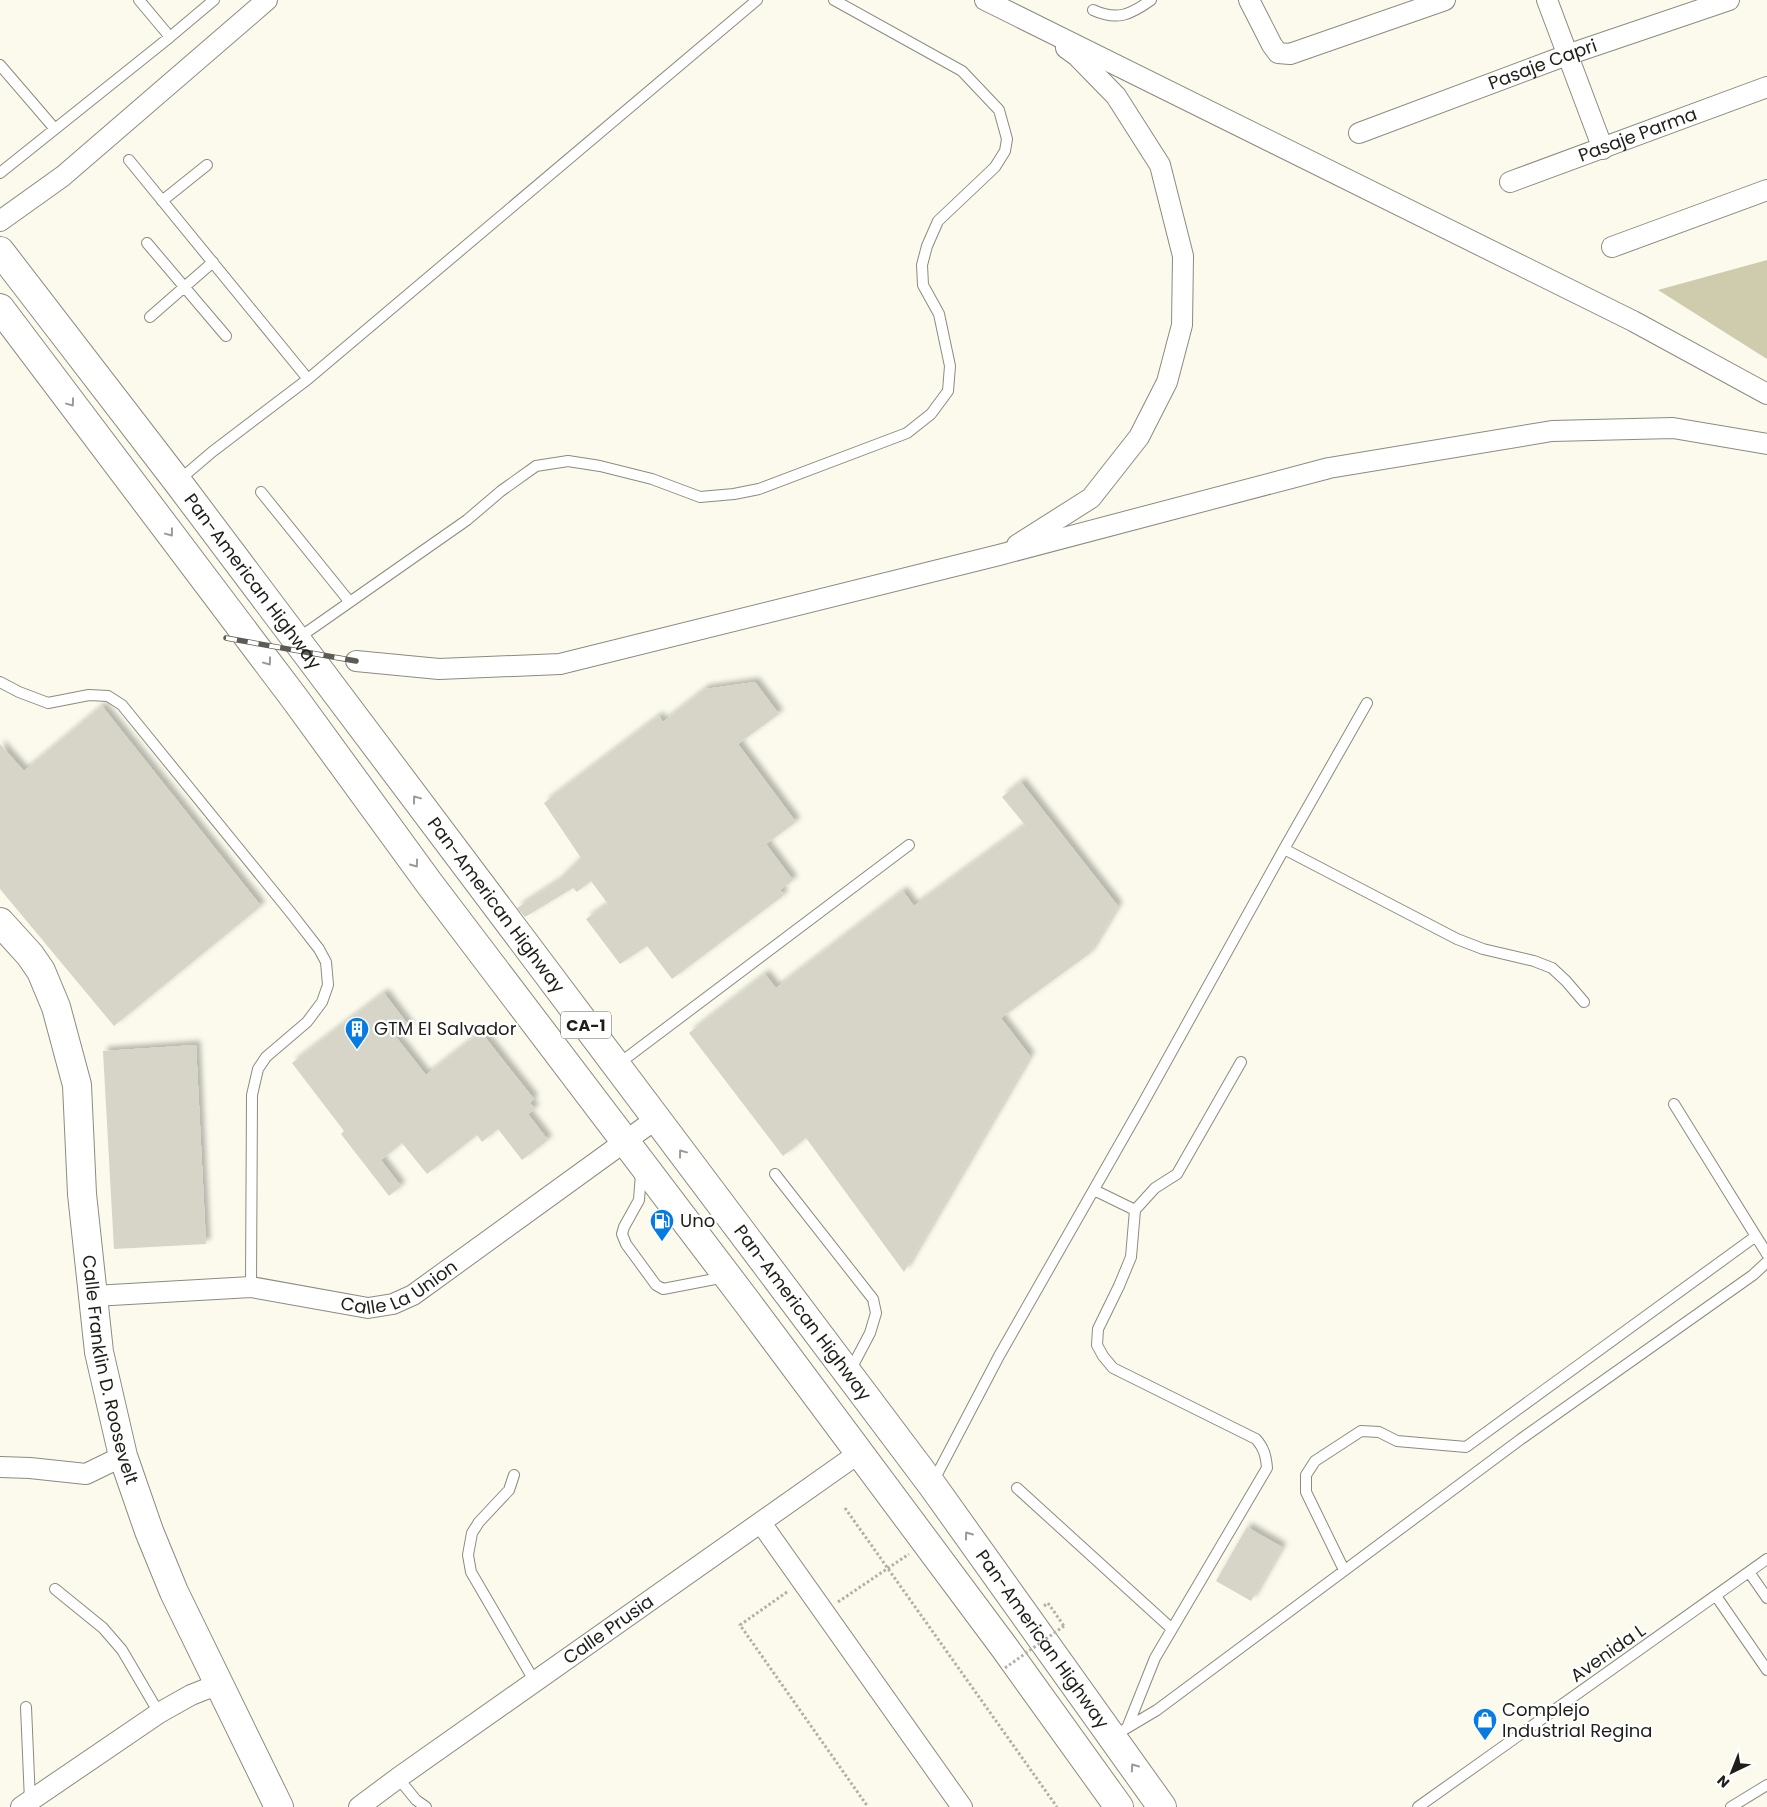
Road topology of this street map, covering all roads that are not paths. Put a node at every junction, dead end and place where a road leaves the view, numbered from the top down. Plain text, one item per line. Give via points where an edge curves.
1 (139, 0) edge
2 (214, 0) edge
3 (267, 0) edge
4 (757, 0) edge
5 (834, 0) edge
6 (985, 0) edge
7 (1151, 0) edge
8 (1249, 0) edge
9 (1445, 0) edge
10 (1548, 0) edge
11 (1729, 0) edge
12 (1092, 10) dead end
13 (1014, 14) junction
14 (170, 37) junction
15 (1567, 55) junction
16 (0, 64) edge
17 (1767, 87) edge
18 (55, 129) junction
19 (1359, 133) dead end
20 (1603, 149) junction
21 (129, 160) dead end
22 (207, 165) dead end
23 (0, 173) edge
24 (1510, 182) dead end
25 (1767, 190) edge
26 (162, 201) junction
27 (0, 221) edge
28 (146, 243) dead end
29 (1612, 247) dead end
30 (0, 251) edge
31 (212, 262) junction
32 (23, 281) junction
33 (184, 287) junction
34 (0, 304) edge
35 (0, 308) edge
36 (150, 317) dead end
37 (226, 336) dead end
38 (75, 348) junction
39 (46, 369) junction
40 (308, 379) junction
41 (1767, 394) edge
42 (1767, 444) edge
43 (177, 481) junction
44 (261, 492) dead end
45 (999, 555) junction
46 (349, 601) junction
47 (296, 639) junction
48 (356, 661) dead end
49 (0, 682) edge
50 (1367, 703) dead end
51 (909, 845) dead end
52 (1284, 849) junction
53 (4, 931) edge
54 (1584, 1002) dead end
55 (1241, 1062) dead end
56 (616, 1066) junction
57 (637, 1093) junction
58 (1674, 1104) dead end
59 (607, 1118) junction
60 (656, 1119) junction
61 (633, 1152) junction
62 (775, 1174) dead end
63 (709, 1188) junction
64 (1094, 1190) junction
65 (677, 1209) junction
66 (1135, 1210) junction
67 (1756, 1236) junction
68 (1767, 1254) edge
69 (1767, 1262) edge
70 (715, 1279) dead end
71 (251, 1287) junction
72 (94, 1296) junction
73 (848, 1374) junction
74 (858, 1453) junction
75 (123, 1456) junction
76 (0, 1466) edge
77 (514, 1475) dead end
78 (932, 1485) junction
79 (1017, 1488) dead end
80 (761, 1523) junction
81 (1767, 1560) edge
82 (1344, 1570) junction
83 (1749, 1572) junction
84 (55, 1589) dead end
85 (1716, 1596) junction
86 (1767, 1598) edge
87 (1172, 1628) junction
88 (1767, 1670) edge
89 (535, 1682) junction
90 (219, 1684) junction
91 (26, 1707) dead end
92 (159, 1713) junction
93 (1120, 1733) junction
94 (398, 1778) junction
95 (1767, 1785) edge
96 (25, 1804) edge
97 (279, 1807) edge
98 (360, 1807) edge
99 (426, 1807) edge
100 (962, 1807) edge
101 (1119, 1807) edge
102 (1162, 1807) edge
103 (1418, 1807) edge
104 (1731, 1807) edge

1 - 14 lane
2 - 14 lane
3 - 27 street via 63,176
4 - 40 lane
5 - 46 lane via 962,71 999,110 1007,139 1005,151 995,167 938,221 922,264 923,285 939,314 950,366 948,391 931,414 907,433 759,489 734,494 700,497 652,479 592,464 568,461 536,466 467,520
6 - 13 street
7 - 12 lane via 1125,15 1106,16
8 - 9 street via 1278,54 1290,54
10 - 15 street
11 - 15 street, Pasaje Capri
13 - 41 street via 1633,321
13 - 45 street via 1077,56 1116,96 1160,165 1183,256 1182,325 1167,382 1139,437 1091,498
14 - 18 lane
15 - 19 street, Pasaje Capri
15 - 20 street
16 - 18 lane
17 - 20 street, Pasaje Parma
18 - 23 lane
20 - 24 street, Pasaje Parma
21 - 26 lane
22 - 26 lane
25 - 29 street
26 - 31 lane
28 - 33 lane
30 - 32 main road, Pan-American Highway / CA-1
31 - 33 lane
31 - 40 lane
32 - 34 main road via 20,300 9,306
32 - 38 main road, Pan-American Highway / CA-1
33 - 36 lane
33 - 37 lane
35 - 39 main road, Pan-American Highway / CA-1
38 - 39 main road via 60,344 49,349
38 - 43 main road, Pan-American Highway / CA-1
39 -> 59 main road, Pan-American Highway / CA-1
40 - 43 lane
42 - 45 street via 1674,428 1552,431 1329,468
43 - 47 main road, Pan-American Highway / CA-1
44 - 46 lane
45 - 48 street via 560,664 439,669
46 - 47 lane
56 -> 47 main road, Pan-American Highway / CA-1
49 - 71 lane via 48,703 89,695 108,696 122,705 297,920 326,962 328,985 322,1002 307,1022 266,1057 254,1083
50 - 52 lane
51 - 56 lane
52 - 54 lane via 1457,939 1552,968
52 - 64 lane
53 - 72 main road, Calle Franklin D. Roosevelt via 30,955 41,971 56,1007 77,1085 82,1194
55 - 66 lane via 1177,1174 1155,1188
56 - 57 main road, Pan-American Highway / CA-1
57 - 59 main road via 642,1112 632,1125 620,1127
57 - 60 main road, Pan-American Highway / CA-1
58 - 67 lane
59 - 61 main road, Pan-American Highway / CA-1
60 - 61 street, Calle La Union
63 -> 60 main road, Pan-American Highway / CA-1
61 - 65 main road, Pan-American Highway / CA-1
61 - 70 lane via 639,1200 624,1227 622,1234 626,1244 656,1284 663,1288
61 - 71 street, Calle La Union via 412,1295 393,1304 368,1308
62 - 73 lane via 873,1299 876,1314 870,1333
63 - 65 main road via 687,1182 677,1193
63 - 73 main road, Pan-American Highway / CA-1
64 - 66 lane
64 - 78 lane via 999,1356
65 - 74 main road, Pan-American Highway / CA-1
66 - 87 lane via 1131,1257 1098,1329 1098,1345 1103,1356 1113,1368 1256,1439 1267,1459 1267,1468
67 - 68 lane
67 - 82 lane via 1466,1447 1397,1441 1379,1432 1361,1431 1315,1461 1306,1475 1306,1492
69 - 82 lane via 1753,1276 1530,1433
71 - 72 street, Calle La Union
72 - 75 main road, Calle Franklin D. Roosevelt via 99,1352
73 - 78 main road, Pan-American Highway / CA-1
74 - 80 street, Calle Prusia
74 - 101 main road, Pan-American Highway / CA-1
75 - 76 street via 86,1474
75 - 90 main road, Calle Franklin D. Roosevelt via 174,1592
77 - 89 lane via 509,1490 472,1533 468,1555 471,1572
93 -> 78 main road, Pan-American Highway / CA-1
79 - 87 lane
80 - 89 street, Calle Prusia
80 - 100 street
81 - 83 lane, Avenida L
82 - 93 lane via 1157,1710
83 - 85 lane, Avenida L
83 - 86 lane
84 - 92 lane via 102,1628 122,1650
85 - 88 lane
85 - 103 lane, Avenida L
87 - 93 lane
89 - 94 street, Calle Prusia
90 - 92 street
90 - 97 main road, Calle Franklin D. Roosevelt
91 - 96 lane
92 - 96 street
102 -> 93 main road, Pan-American Highway / CA-1
94 - 98 street, Calle Prusia
94 - 99 lane
95 - 104 lane

